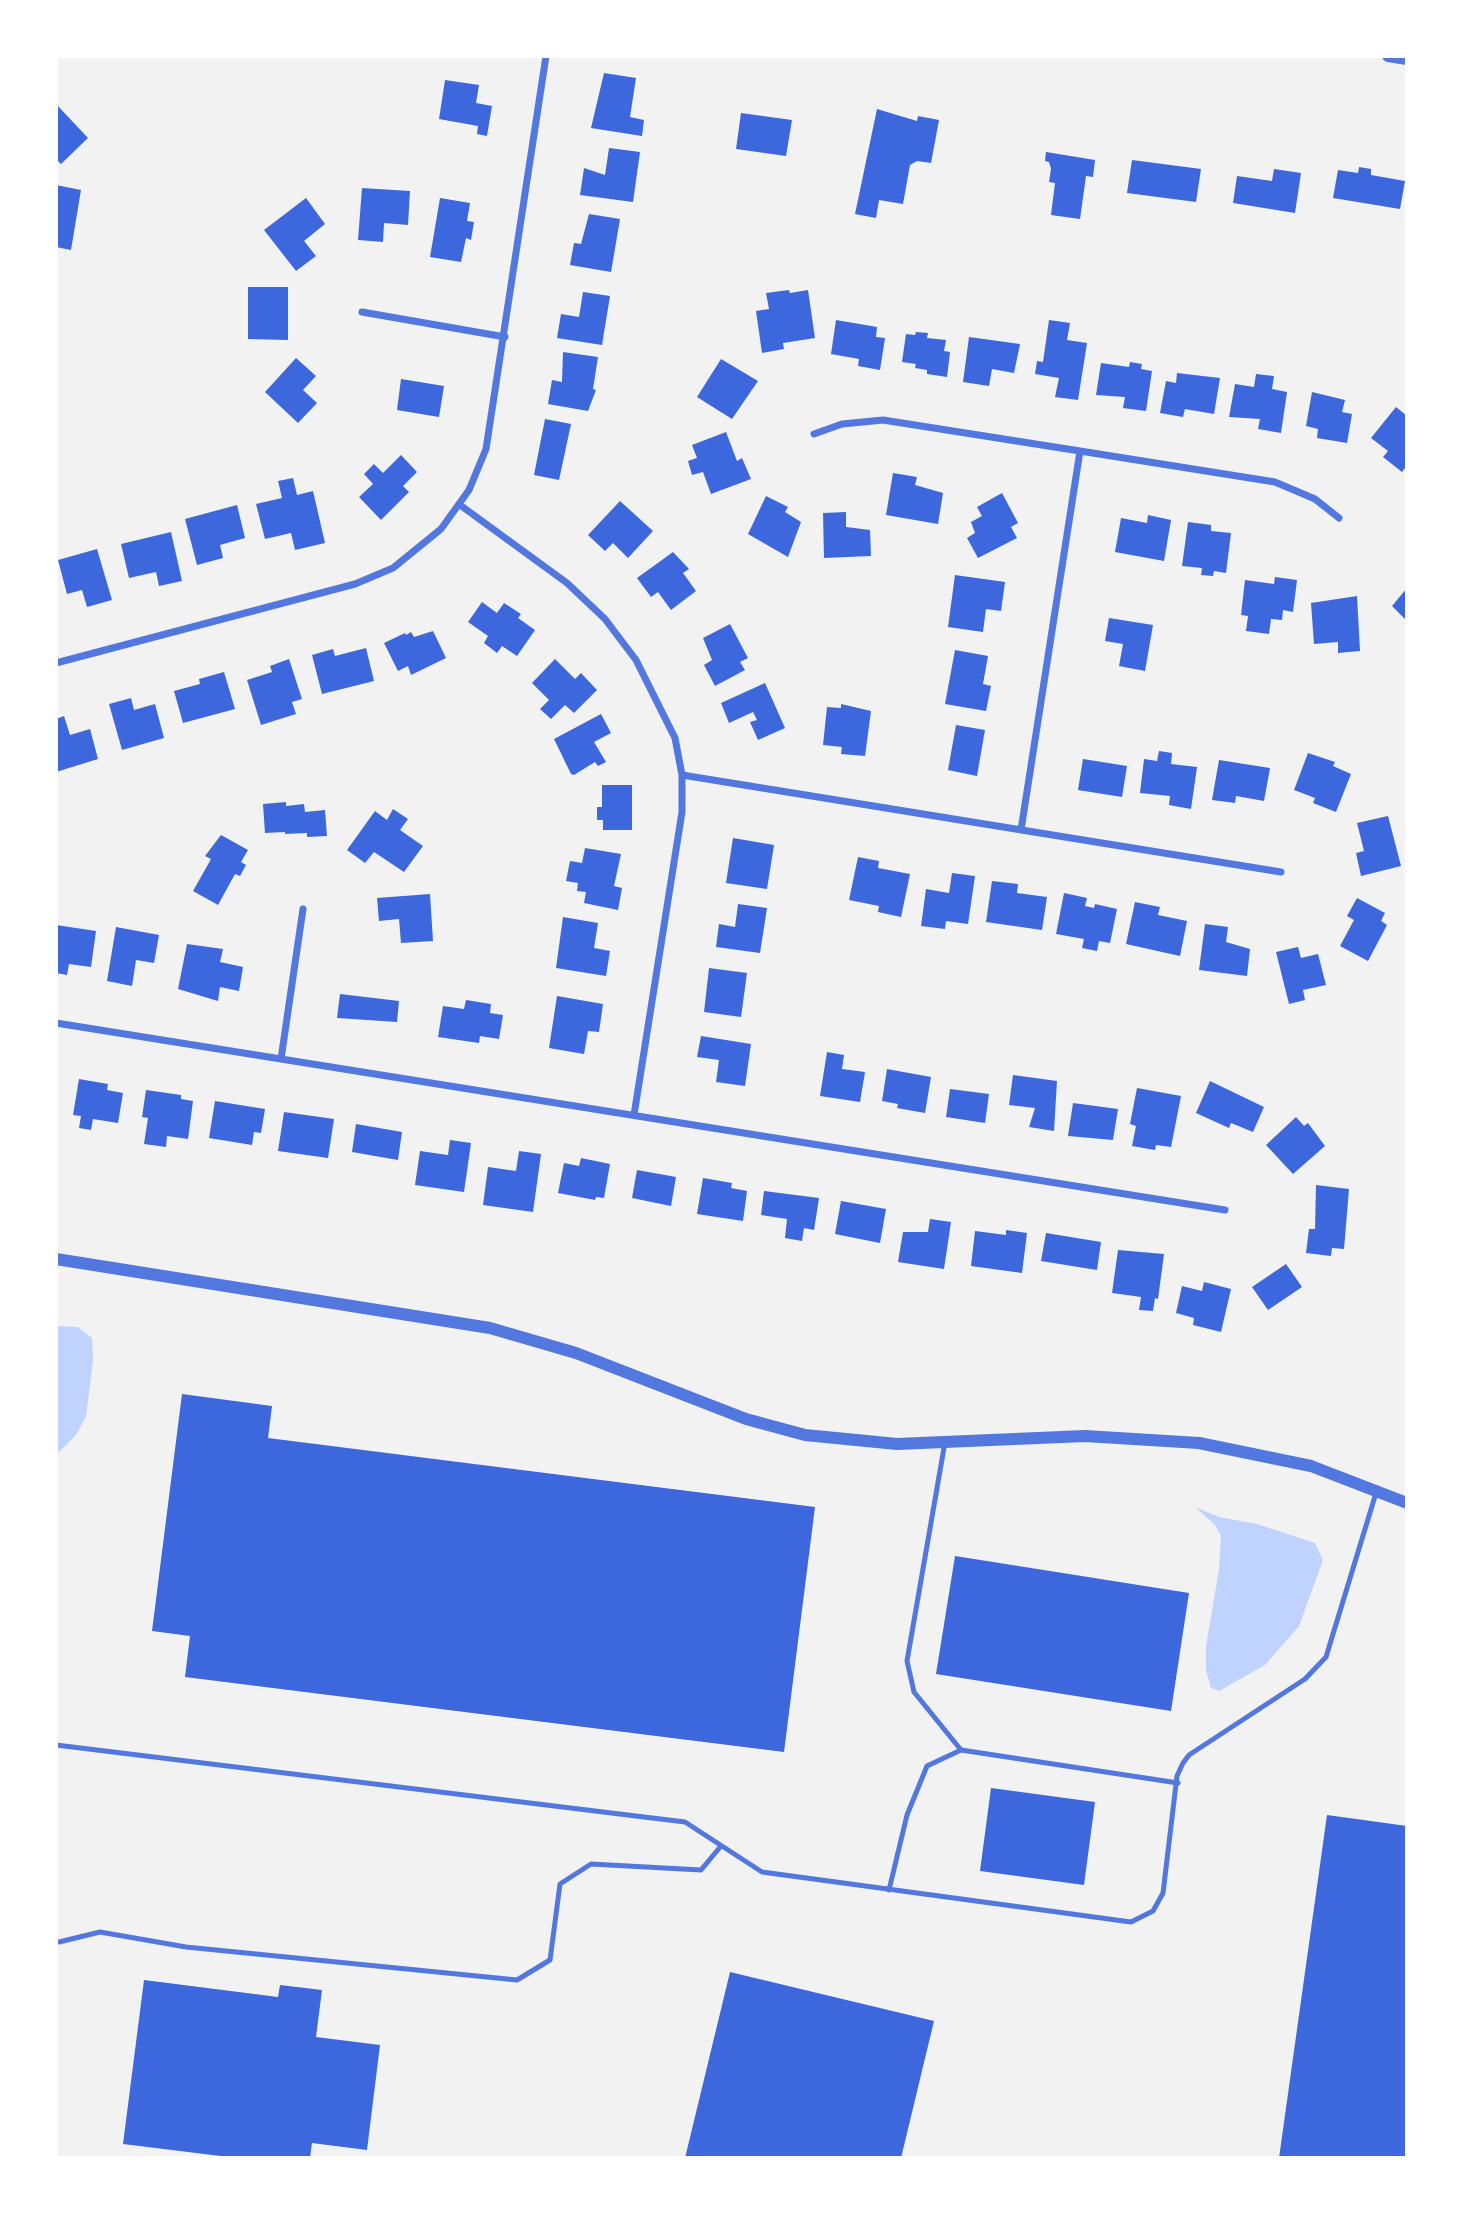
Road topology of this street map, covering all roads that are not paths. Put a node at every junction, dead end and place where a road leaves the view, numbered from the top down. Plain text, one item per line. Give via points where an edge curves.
1 (546, 56) edge
2 (1388, 56) edge
3 (1407, 59) edge
4 (362, 312) dead end
5 (505, 337) junction
6 (814, 434) dead end
7 (1080, 450) junction
8 (460, 505) junction
9 (1339, 518) dead end
10 (56, 663) edge
11 (682, 775) junction
12 (1021, 830) junction
13 (1281, 873) dead end
14 (303, 909) dead end
15 (56, 1023) edge
16 (281, 1059) junction
17 (634, 1115) junction
18 (1225, 1210) dead end
19 (56, 1259) edge
20 (945, 1442) junction
21 (1377, 1489) junction
22 (1407, 1503) edge
23 (56, 1745) edge
24 (961, 1750) junction
25 (1178, 1783) junction
26 (721, 1846) junction
27 (889, 1890) junction
28 (59, 1942) dead end

1 - 5 street
2 - 3 street
4 - 5 street
5 - 8 street via 486,449
6 - 7 street via 842,424 883,420
7 - 9 street via 1275,482 1315,499
7 - 12 street
8 - 10 street via 418,550 393,568 364,580
8 - 11 street via 567,583 605,619 657,696 675,738
11 - 12 street
11 - 17 street via 682,812
12 - 13 street
14 - 16 street
15 - 16 street
16 - 17 street
17 - 18 street
19 - 20 street via 490,1328 576,1353 746,1419 805,1435 867,1443
20 - 21 street via 1085,1436 1168,1439 1280,1458
20 - 24 lane via 906,1661 914,1692
21 - 22 street
21 - 25 lane via 1325,1657 1305,1679 1189,1755
23 - 26 lane via 685,1822
24 - 25 lane
24 - 27 lane via 927,1766 907,1815
25 - 27 lane via 1163,1893 1153,1910 1136,1921 1121,1923
26 - 27 lane via 762,1872
26 - 28 lane via 701,1870 591,1864 560,1884 550,1960 517,1980 186,1947 100,1932

